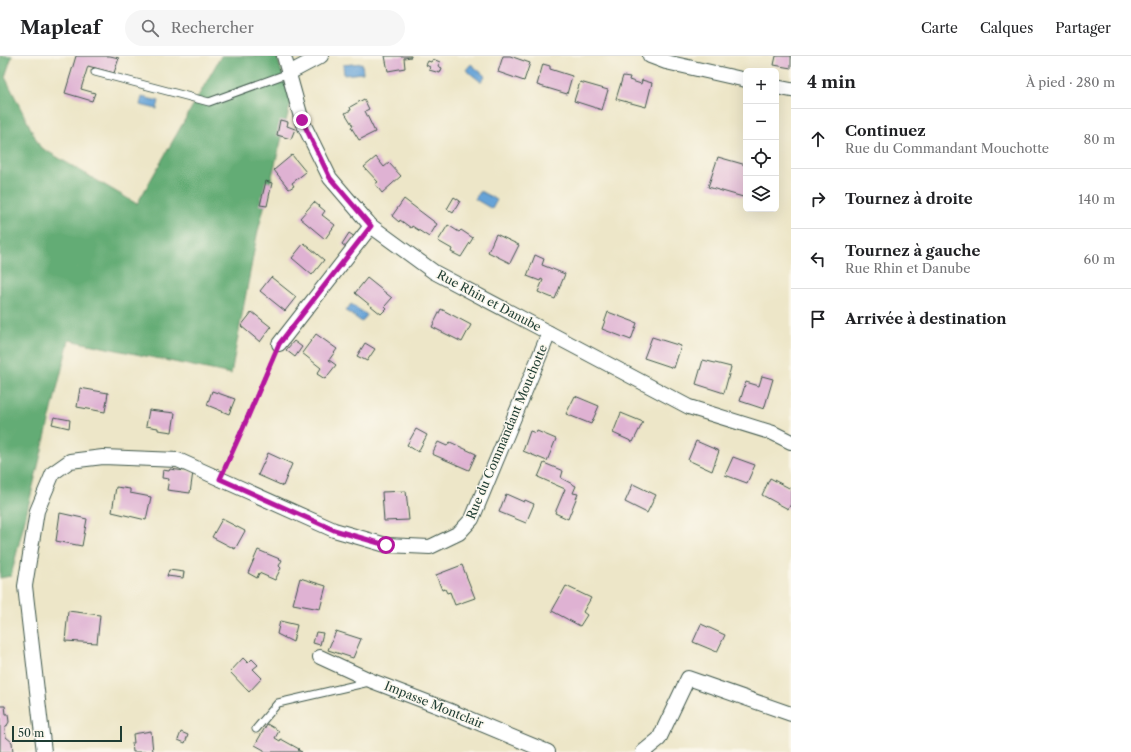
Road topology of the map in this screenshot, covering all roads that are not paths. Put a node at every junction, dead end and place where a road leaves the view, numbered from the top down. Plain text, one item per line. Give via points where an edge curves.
1 (284, 56) edge
2 (321, 56) edge
3 (650, 56) edge
4 (95, 72) dead end
5 (289, 73) junction
6 (743, 79) edge
7 (779, 88) edge
8 (791, 90) edge
9 (371, 226) junction
10 (549, 333) junction
11 (279, 344) road end
12 (791, 442) edge
13 (320, 657) dead end
14 (372, 681) junction
15 (791, 714) edge
16 (256, 729) dead end
17 (44, 752) edge
18 (548, 752) edge
19 (643, 752) edge

1 - 5 street, Rue Rhin et Danube
2 - 5 street
3 - 6 street
4 - 5 lane via 209,102
5 - 9 street, Rue Rhin et Danube via 302,120 330,178
7 - 8 street
9 - 10 street, Rue Rhin et Danube via 434,272
9 - 11 street
10 - 12 street, Rue Rhin et Danube via 689,407 773,433
10 - 17 street, Rue du Commandant Mouchotte via 472,519 459,533 430,547 386,545 334,530 178,460 103,457 70,462 53,472 36,511 25,586
13 - 14 street, Impasse Montclair
14 - 16 lane via 278,703
14 - 18 street, Impasse Montclair
15 - 19 street via 688,678 659,739

